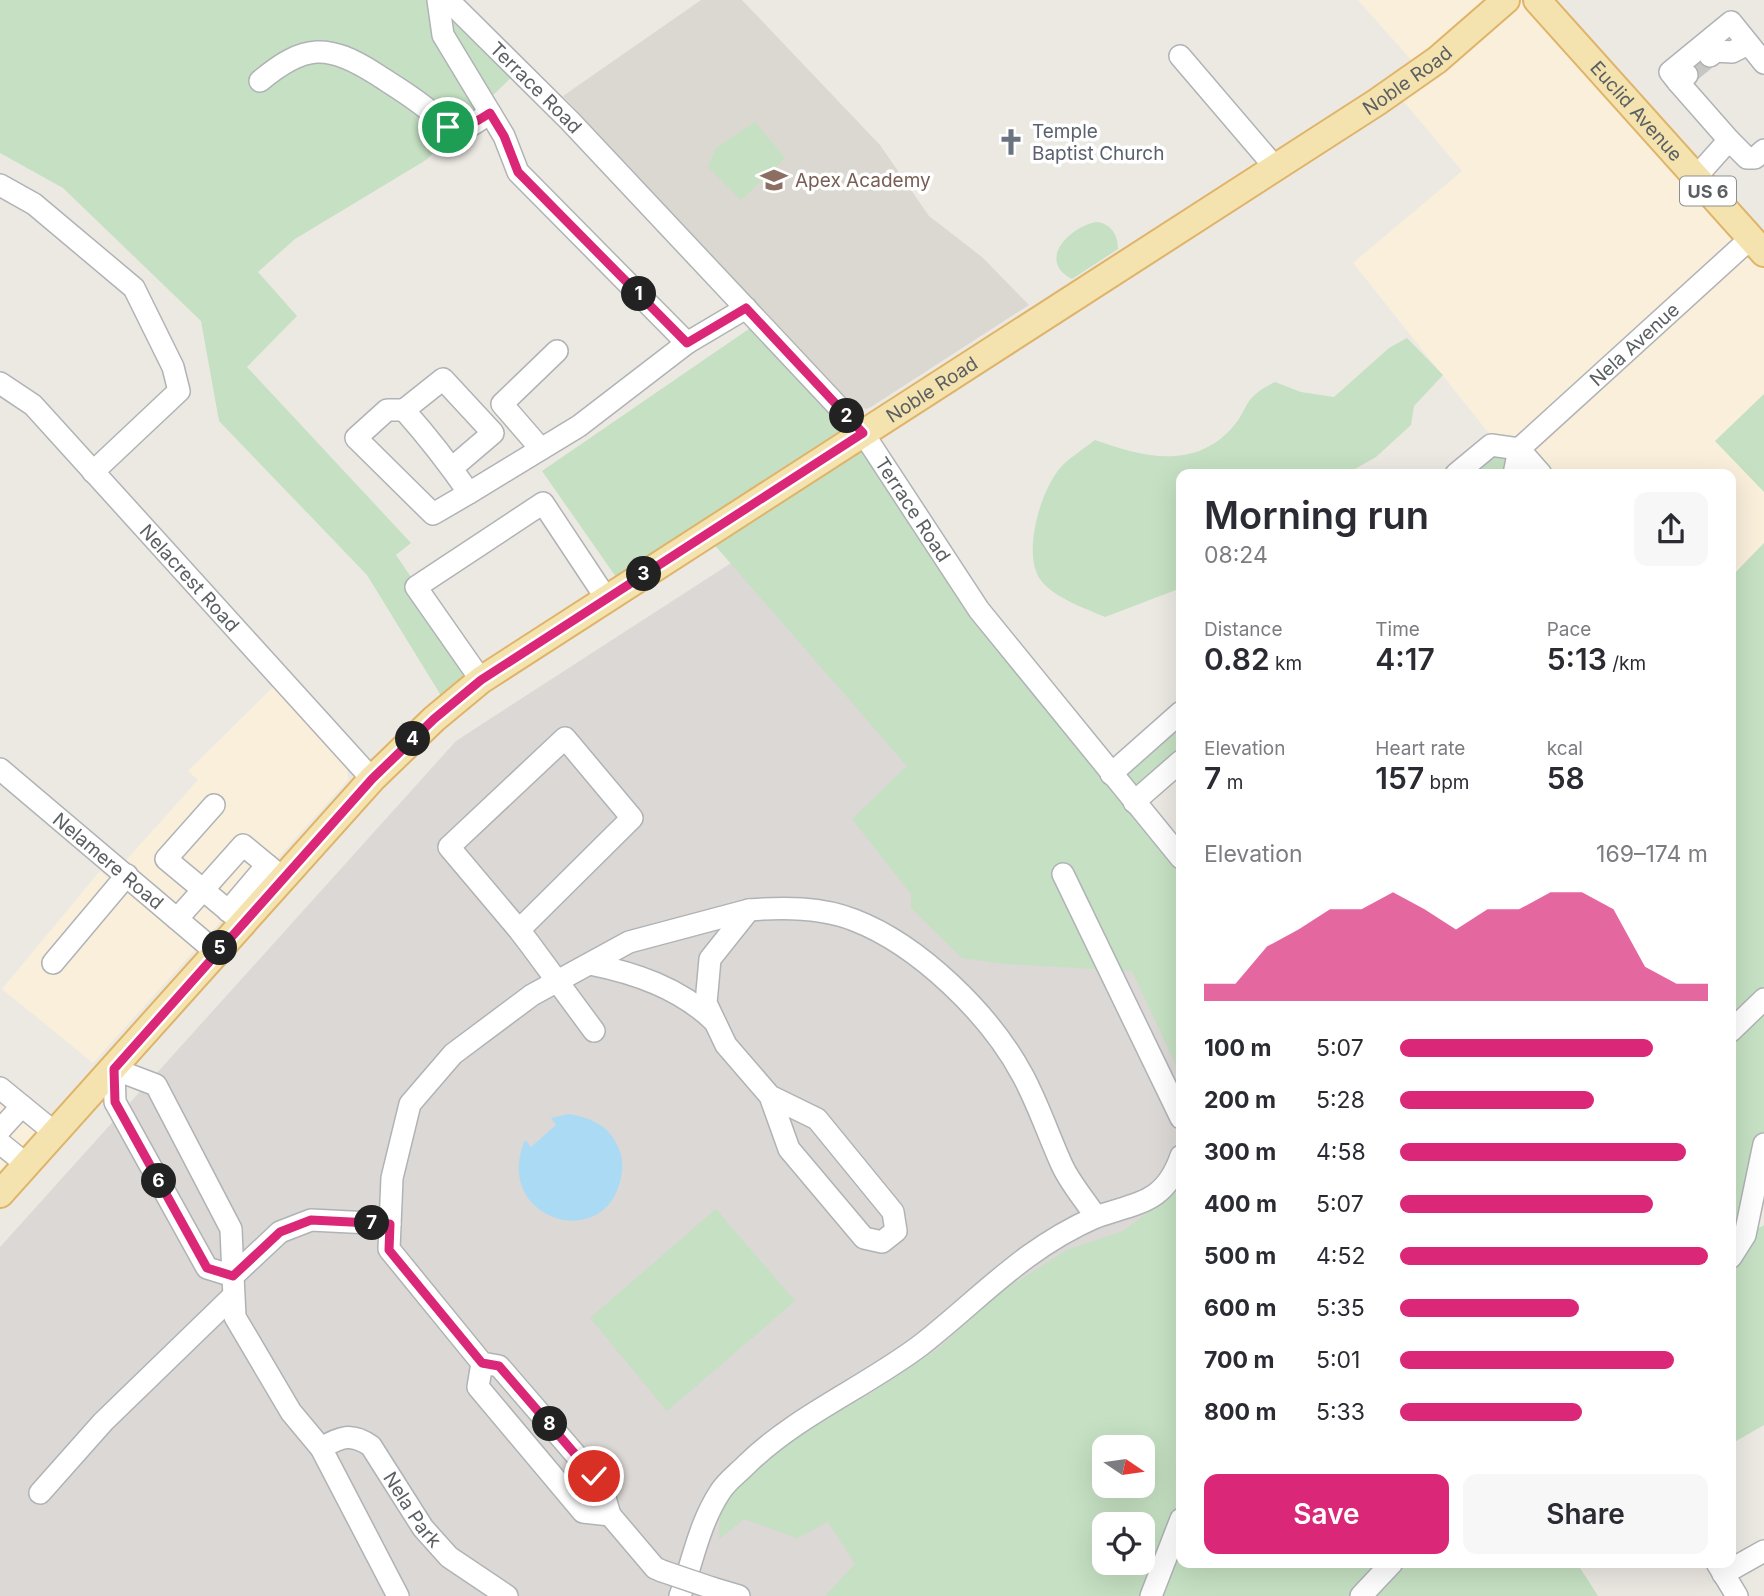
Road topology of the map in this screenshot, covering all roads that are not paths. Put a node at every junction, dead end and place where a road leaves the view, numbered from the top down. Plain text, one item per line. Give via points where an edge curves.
1 (438, 0) edge
2 (448, 0) edge
3 (1506, 0) edge
4 (1537, 0) edge
5 (1748, 44) junction
6 (1180, 56) dead end
7 (1710, 56) tunnel mouth
8 (1764, 63) edge
9 (260, 82) dead end
10 (490, 113) junction
11 (1729, 140) junction
12 (1764, 150) edge
13 (1274, 166) junction
14 (1696, 177) junction
15 (0, 185) edge
16 (1757, 246) edge
17 (746, 308) junction
18 (687, 343) junction
19 (556, 351) dead end
20 (0, 383) edge
21 (404, 410) junction
22 (863, 433) junction
23 (541, 449) junction
24 (1518, 449) junction
25 (452, 468) junction
26 (1462, 469) edge
27 (1515, 469) edge
28 (1536, 469) edge
29 (93, 472) junction
30 (469, 494) junction
31 (606, 598) junction
32 (481, 680) junction
33 (1176, 716) edge
34 (1176, 765) edge
35 (0, 769) edge
36 (1111, 774) junction
37 (372, 779) junction
38 (1134, 802) junction
39 (214, 805) dead end
40 (1176, 852) edge
41 (166, 859) junction
42 (275, 871) junction
43 (1063, 874) dead end
44 (134, 881) junction
45 (203, 890) junction
46 (749, 910) junction
47 (235, 917) junction
48 (177, 919) junction
49 (519, 930) junction
50 (216, 953) junction
51 (53, 963) dead end
52 (590, 964) junction
53 (558, 982) junction
54 (1764, 999) edge
55 (715, 1022) junction
56 (1736, 1026) edge
57 (594, 1031) dead end
58 (114, 1069) junction
59 (0, 1088) edge
60 (770, 1096) junction
61 (22, 1106) junction
62 (1176, 1108) edge
63 (0, 1130) edge
64 (55, 1133) junction
65 (0, 1143) edge
66 (1764, 1144) edge
67 (26, 1164) junction
68 (1176, 1170) edge
69 (0, 1194) edge
70 (1096, 1217) junction
71 (390, 1224) junction
72 (1764, 1225) edge
73 (1745, 1236) junction
74 (1736, 1250) edge
75 (233, 1286) junction
76 (482, 1363) junction
77 (321, 1448) junction
78 (40, 1493) dead end
79 (610, 1516) junction
80 (1176, 1532) edge
81 (1764, 1551) edge
82 (1736, 1562) edge
83 (1387, 1568) edge
84 (1720, 1568) edge
85 (398, 1596) edge
86 (507, 1596) edge
87 (680, 1596) edge
88 (739, 1596) edge
89 (1151, 1596) edge
90 (1361, 1596) edge
91 (1737, 1596) edge

1 - 10 street via 443,35
2 - 17 street, Terrace Road via 570,121
3 - 13 main road, Noble Road via 1437,60
4 - 14 main road, Euclid Avenue / US 6
5 - 7 street
5 - 8 street
5 - 11 street via 1731,22 1670,72 1684,78 1699,107
6 - 13 street
9 - 10 street via 282,63 322,51 355,61 448,127 470,126
10 - 18 street via 518,172
11 - 12 street via 1747,158
11 - 14 street
13 - 22 main road, Noble Road
14 - 16 main road, Euclid Avenue / US 6
15 - 29 street via 34,204 134,288 173,367 179,391
16 - 24 street, Nela Avenue
17 - 18 street
17 - 22 street, Terrace Road
18 - 23 street via 579,426
19 - 23 street via 502,404
20 - 29 street, Nelacrest Road via 33,405
21 - 25 street
21 - 25 street via 443,379 492,433
21 - 30 street via 387,410 356,438 433,514
22 - 31 main road, Noble Road
22 - 36 street, Terrace Road via 979,610
23 - 30 street
24 - 26 street via 1491,444
24 - 27 street
24 - 28 street
25 - 30 street
29 - 37 street, Nelacrest Road
31 - 32 main road, Noble Road
31 - 32 street via 542,503 416,587
32 - 37 main road, Noble Road
33 - 36 street
34 - 38 street
35 - 44 street, Nelamere Road
36 - 38 street, Terrace Road
37 - 42 main road, Noble Road
38 - 40 street, Terrace Road
39 - 41 street
41 - 44 street
41 - 45 street
42 - 45 street via 243,845
42 - 47 main road, Noble Road
43 - 62 street
44 - 48 street, Nelamere Road
44 - 51 street
45 - 47 street
45 - 48 street
46 - 52 street via 629,943
46 - 55 street via 710,959 706,1003
46 - 70 street via 790,906 852,919 903,944 971,1004 1022,1073 1062,1166
47 - 50 main road, Noble Road
48 - 50 street, Nelamere Road
49 - 49 street via 632,818 565,738 449,847
49 - 53 street
50 - 58 main road, Noble Road
52 - 53 street
52 - 55 street via 642,978 699,1006
53 - 57 street
53 - 71 street via 532,995 453,1054 410,1104 392,1178
54 - 56 street
55 - 60 street via 726,1045
58 - 64 main road, Noble Road
58 - 75 street via 115,1102 207,1268
58 - 75 street via 156,1085 231,1229
59 - 61 street
60 - 60 street via 789,1149 864,1238 882,1242 896,1231 893,1212 817,1119
61 - 63 street
61 - 64 street
64 - 67 main road, Noble Road
65 - 67 street
66 - 73 street
67 - 69 main road, Noble Road
68 - 70 street via 1156,1197
70 - 87 street via 1031,1251 921,1344 760,1451 720,1490 700,1531
71 - 75 street via 311,1220 280,1232
71 - 76 street via 389,1250
72 - 73 street
73 - 74 street
75 - 77 street via 235,1317 290,1412
75 - 78 street
76 - 79 street via 499,1366 601,1484
76 - 79 street via 478,1387 583,1512
77 - 85 street
77 - 86 street, Nela Park via 345,1435 359,1437 371,1446 449,1557
79 - 88 street, bridge via 655,1568
80 - 89 street
81 - 82 street
83 - 90 street
84 - 91 street

